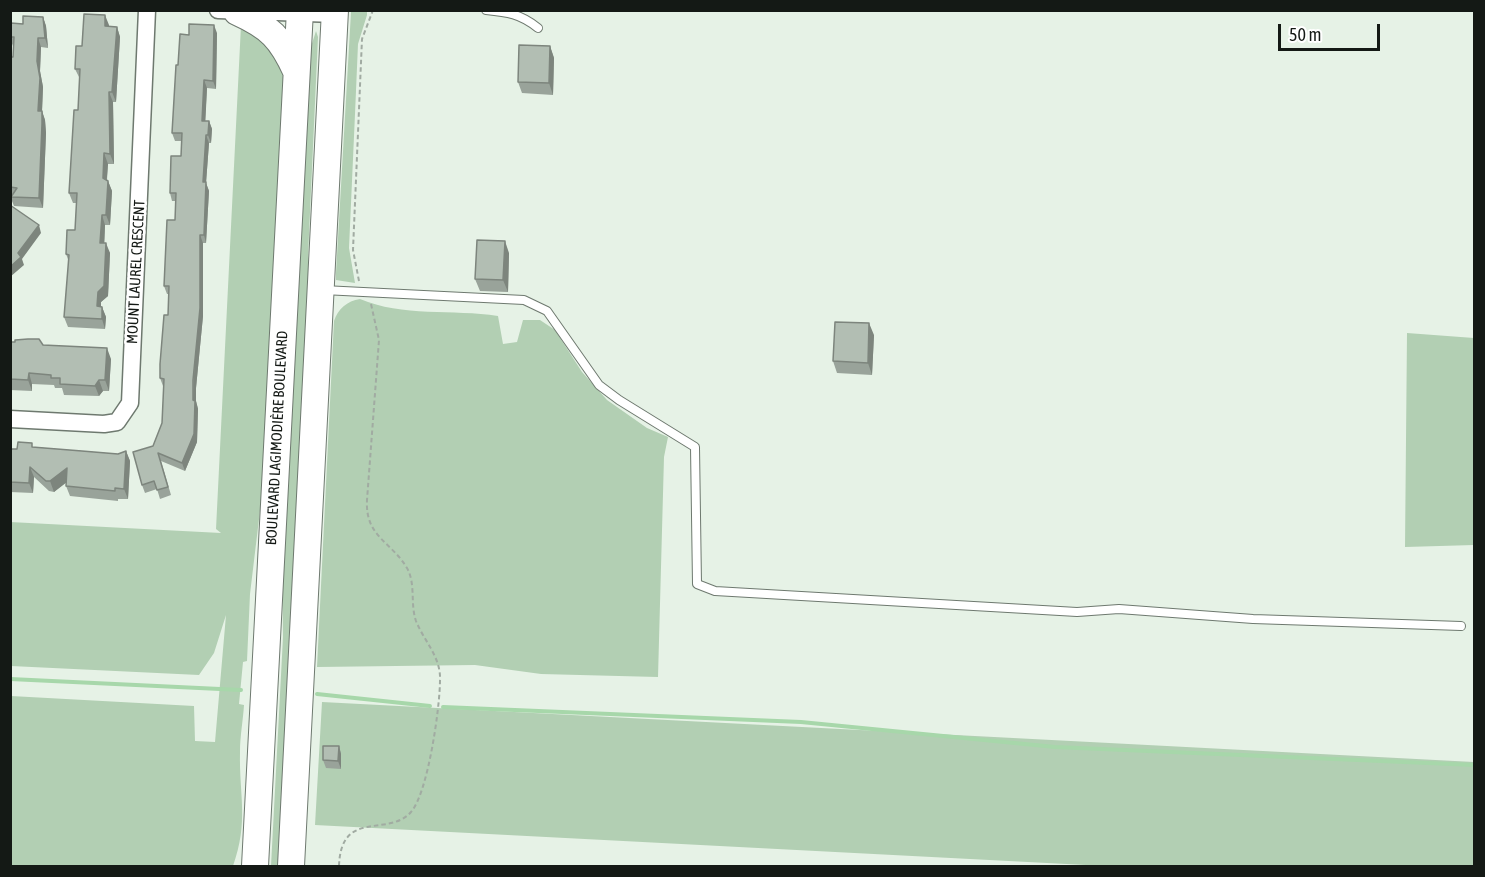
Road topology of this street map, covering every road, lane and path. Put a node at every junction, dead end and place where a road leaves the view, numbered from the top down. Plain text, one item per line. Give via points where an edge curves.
1 (147, 10) edge
2 (373, 10) edge
3 (486, 10) edge
4 (228, 11) edge
5 (299, 11) edge
6 (337, 12) edge
7 (538, 28) dead end
8 (297, 72) junction
9 (320, 290) junction
10 (364, 292) junction
11 (10, 419) edge
12 (1461, 626) dead end
13 (256, 815) junction
14 (240, 867) edge
15 (255, 867) edge
16 (291, 867) edge
17 (339, 867) edge

1 - 11 street, MOUNT LAUREL CRESCENT via 130,404 117,422 104,424
2 - 10 path via 362,39 353,250
3 - 7 lane via 509,12
4 - 5 street
4 - 8 main road via 263,24 277,37
5 - 6 street
5 - 8 main road, BOULEVARD LAGIMODIÈRE BOULEVARD
6 - 9 main road
8 - 13 main road, BOULEVARD LAGIMODIÈRE BOULEVARD
9 - 10 lane
9 - 16 main road
10 - 12 lane via 524,300 547,311 599,385 695,447 697,584 715,591 1077,612 1119,609 1253,619
10 - 17 path via 379,340 366,510 371,527 411,575 416,621 440,667 425,781 412,811 395,822 355,831 344,845
13 - 14 main road
13 - 15 main road, BOULEVARD LAGIMODIÈRE BOULEVARD

